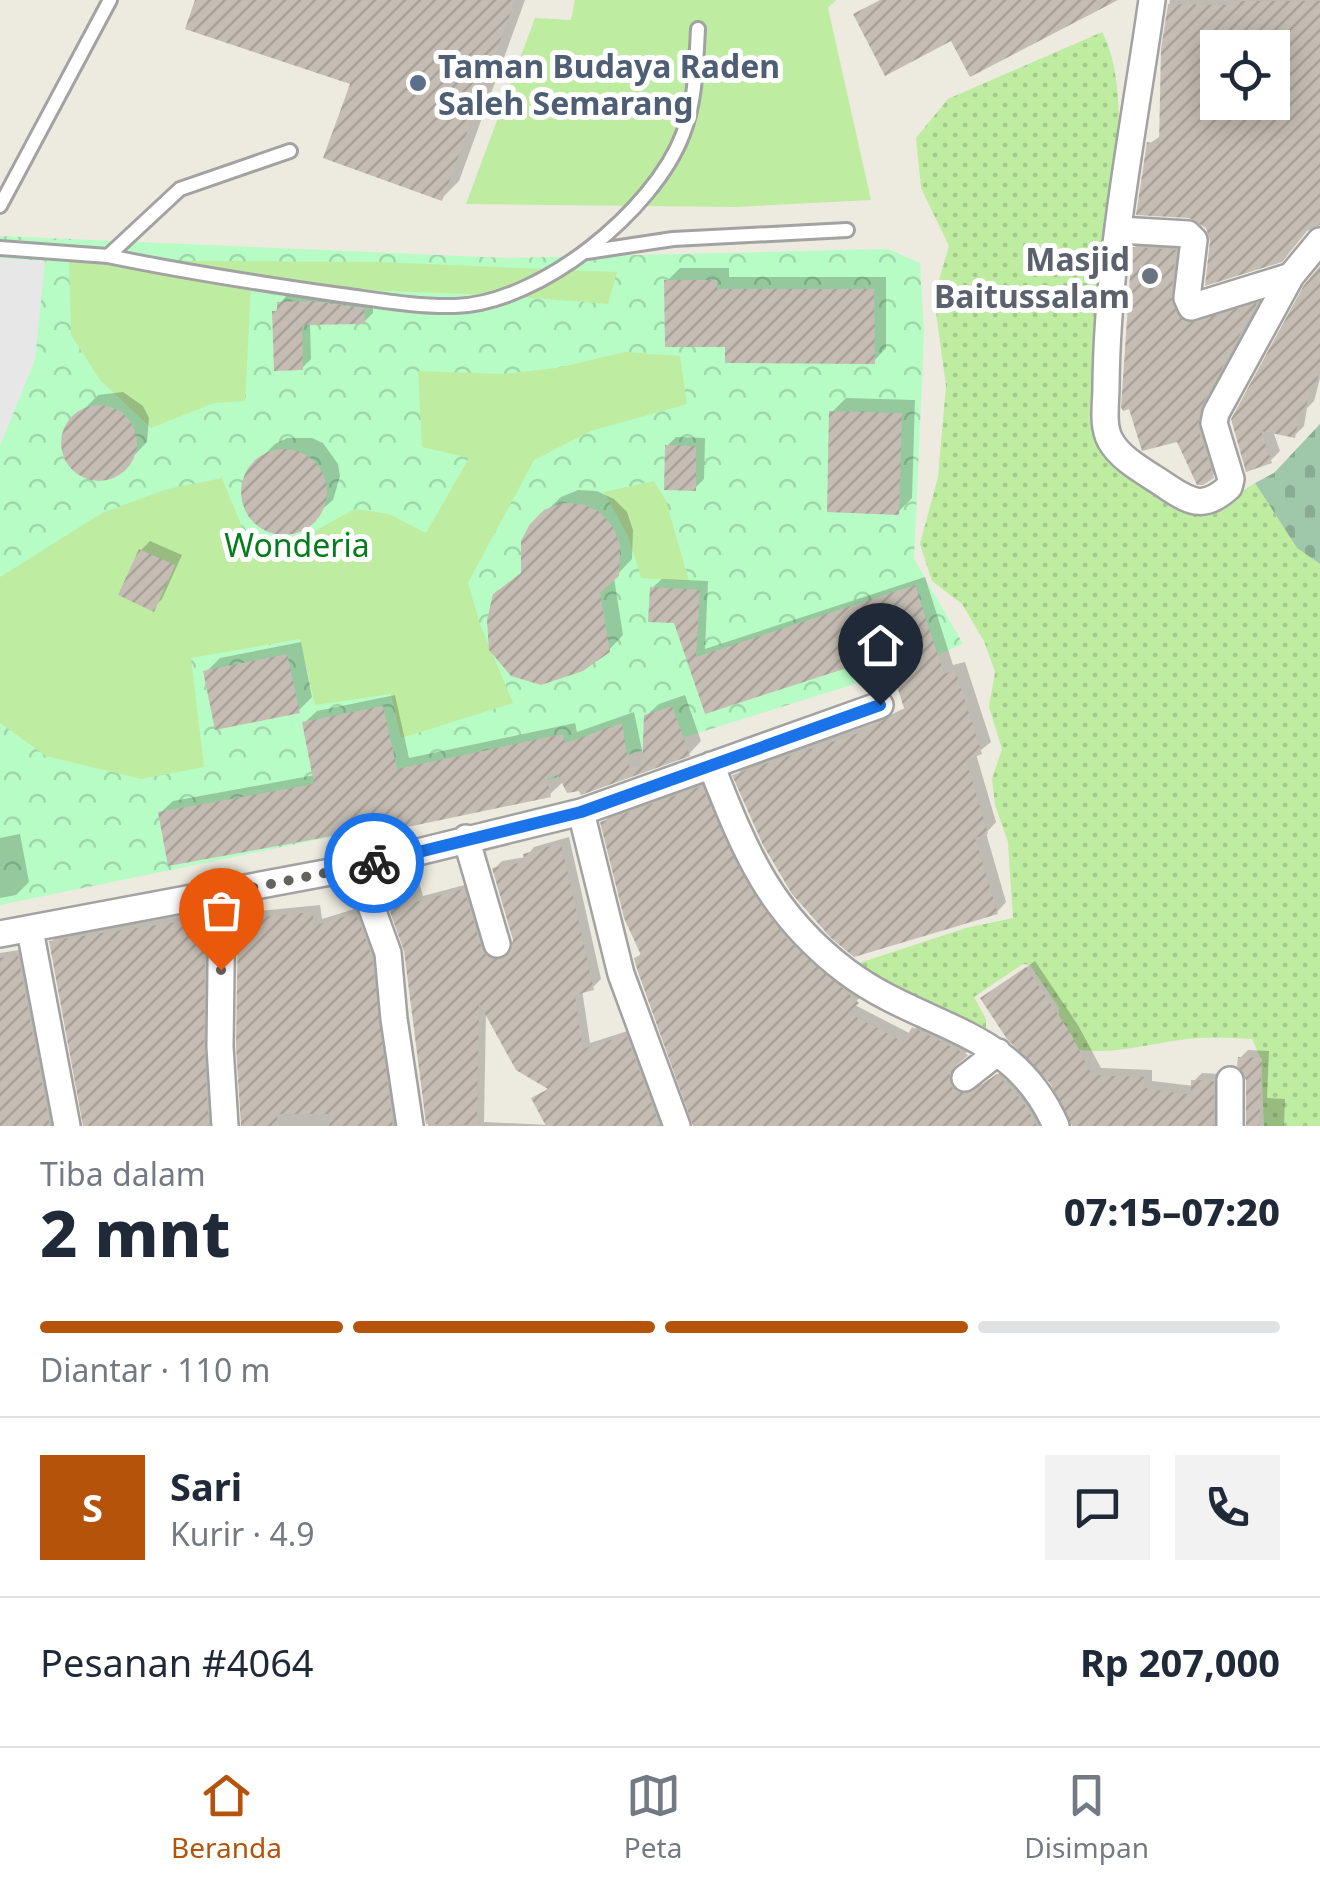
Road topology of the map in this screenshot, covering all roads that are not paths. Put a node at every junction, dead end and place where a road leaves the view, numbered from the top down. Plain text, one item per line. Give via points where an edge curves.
1 (110, 0) edge
2 (1152, 0) edge
3 (698, 28) dead end
4 (290, 151) dead end
5 (0, 206) edge
6 (847, 230) dead end
7 (1120, 230) junction
8 (1320, 241) edge
9 (0, 248) edge
10 (584, 252) junction
11 (108, 256) junction
12 (1291, 276) junction
13 (880, 705) dead end
14 (710, 765) junction
15 (581, 812) junction
16 (466, 838) junction
17 (357, 867) junction
18 (222, 894) junction
19 (30, 930) junction
20 (0, 934) edge
21 (497, 944) dead end
22 (998, 1052) junction
23 (965, 1078) dead end
24 (1230, 1080) dead end
25 (68, 1126) edge
26 (225, 1126) edge
27 (410, 1126) edge
28 (677, 1126) edge
29 (1056, 1126) edge
30 (1230, 1126) edge

1 - 5 lane
2 - 7 street
3 - 10 lane via 695,88 683,136 647,195
4 - 11 lane via 180,189
6 - 10 lane via 673,239
7 - 12 street via 1188,234 1194,240 1191,307
7 - 12 street via 1106,354 1110,440 1196,503 1230,487 1216,413
8 - 12 street
9 - 11 lane
10 - 11 lane via 520,292 458,307 203,276
13 - 14 street
14 - 15 street
14 - 22 street via 752,865 806,932 856,978
15 - 16 street
15 - 28 street via 622,974
16 - 17 street
16 - 21 street
17 - 18 street
17 - 27 street via 388,953
18 - 19 street
18 - 26 street
19 - 20 street
19 - 25 street
22 - 23 street
22 - 29 street via 1043,1096
24 - 30 street

